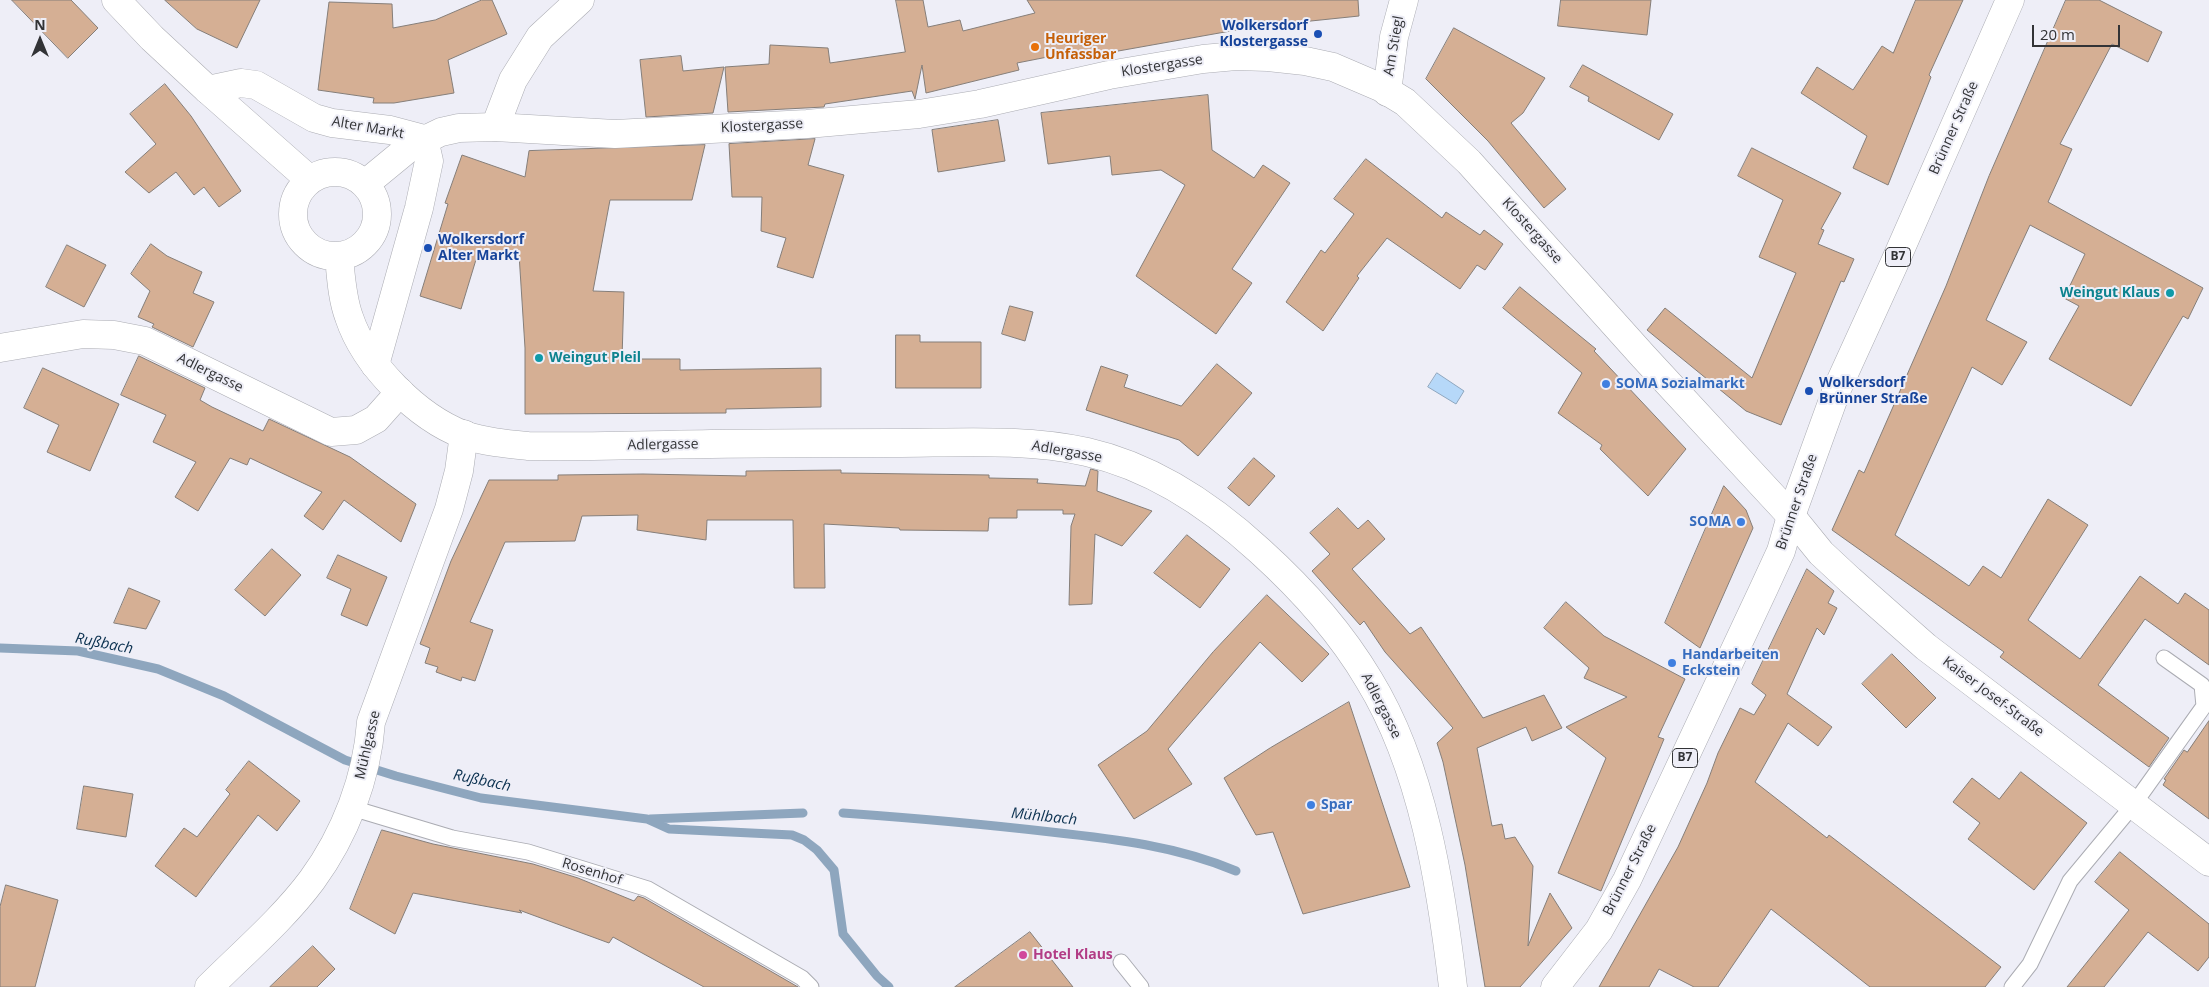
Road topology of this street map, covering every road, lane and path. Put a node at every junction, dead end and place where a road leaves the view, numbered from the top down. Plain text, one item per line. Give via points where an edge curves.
1 (116, 0) edge
2 (580, 0) edge
3 (1404, 0) edge
4 (2010, 0) edge
5 (208, 90) junction
6 (1387, 92) junction
7 (495, 127) junction
8 (424, 139) junction
9 (310, 180) junction
10 (365, 184) junction
11 (339, 257) junction
12 (0, 348) edge
13 (375, 365) junction
14 (400, 392) junction
15 (464, 434) junction
16 (1791, 516) junction
17 (2164, 658) dead end
18 (354, 803) junction
19 (2134, 804) junction
20 (2209, 862) edge
21 (1121, 962) dead end
22 (209, 987) edge
23 (811, 987) edge
24 (1141, 987) edge
25 (1453, 987) edge
26 (1554, 987) edge
27 (2012, 987) edge

1 - 5 street
2 - 7 street via 540,37 513,80
3 - 6 street, Am Stiegl via 1394,37
4 - 16 street, Brünner Straße / B7 via 1837,389
5 - 8 street, Alter Markt via 241,83 256,85 314,118
5 - 9 street
6 - 7 street, Klostergasse via 1333,67 1305,61 1236,56 1109,75 919,114 615,134
6 - 16 street, Klostergasse via 1405,102 1470,162
7 - 8 street, Klostergasse via 459,128
8 - 10 street, Klostergasse
8 - 13 street, Alter Markt via 429,161 420,208
9 - 10 street via 321,174 344,172
9 - 11 street via 293,207 296,229 301,239 318,253
10 - 11 street via 377,204 376,228 361,248
11 - 13 street, Adlergasse via 348,316
12 - 14 street, Adlergasse via 83,334 145,341 331,432 356,430 376,420
13 - 14 street, Adlergasse
14 - 15 street, Adlergasse via 444,425
15 - 18 street, Mühlgasse via 449,509 371,722
15 - 25 street, Adlergasse via 528,446 1031,445 1062,448 1118,461 1182,491 1239,531 1305,595 1349,649 1383,704 1419,797 1440,898
16 - 19 street, Kaiser Josef-Straße via 1821,553 1926,647
16 - 26 street, Brünner Straße / B7 via 1781,551 1627,880 1599,930
17 - 19 lane via 2202,685 2204,706
18 - 22 street, Mühlgasse via 312,880
18 - 23 lane, Rosenhof via 452,838 528,852 648,889 802,978
19 - 20 street, Kaiser Josef-Straße
19 - 27 lane via 2070,880 2030,964
21 - 24 lane

